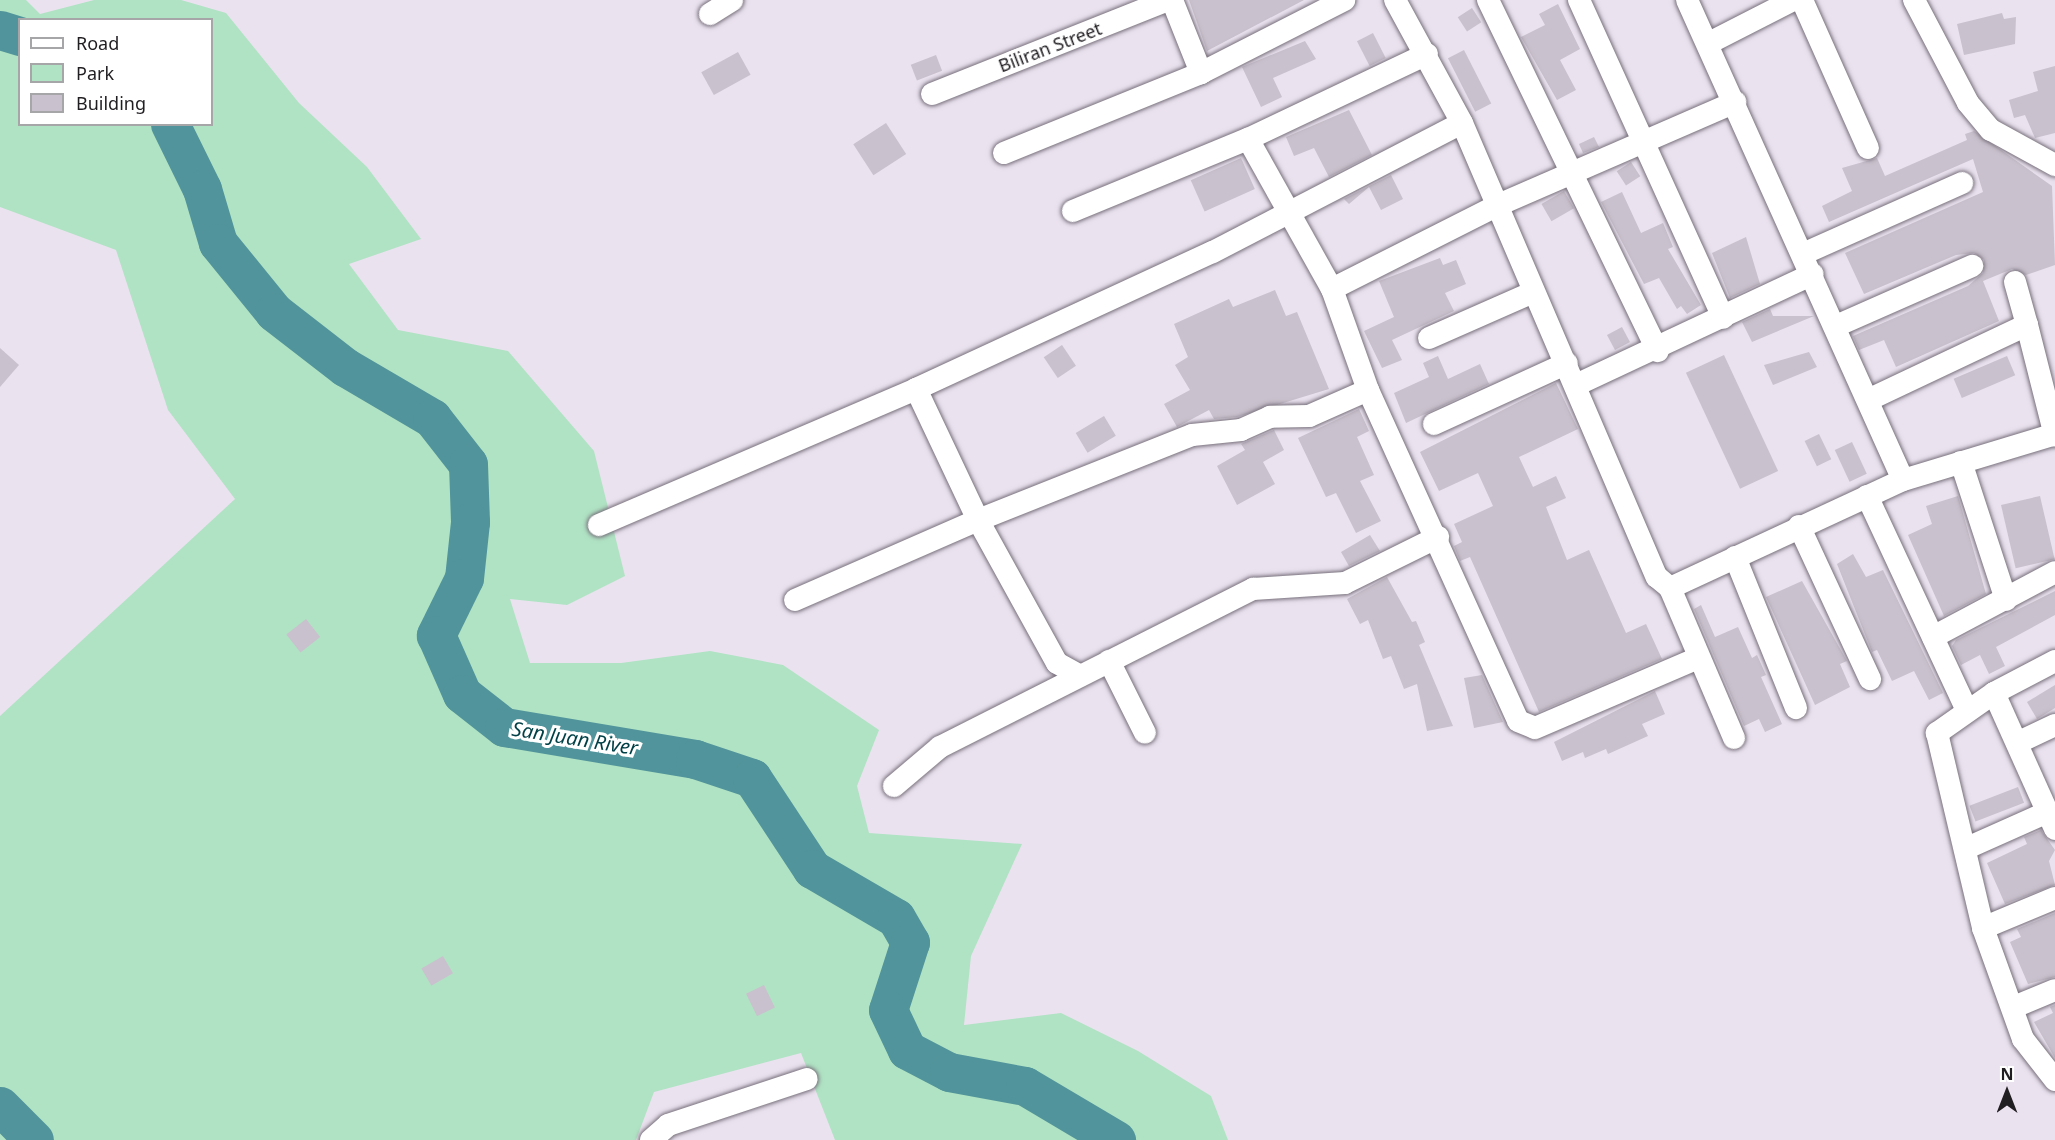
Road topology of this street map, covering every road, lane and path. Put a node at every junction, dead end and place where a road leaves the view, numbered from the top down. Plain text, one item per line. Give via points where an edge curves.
1 (732, 0) edge
2 (1170, 0) edge
3 (1344, 0) edge
4 (1395, 0) edge
5 (1488, 0) edge
6 (1578, 0) edge
7 (1687, 0) edge
8 (1793, 0) edge
9 (1802, 0) edge
10 (1914, 0) edge
11 (710, 14) dead end
12 (1709, 43) junction
13 (1427, 54) junction
14 (1201, 73) junction
15 (932, 94) dead end
16 (1735, 102) junction
17 (1462, 123) junction
18 (1248, 139) junction
19 (1644, 141) junction
20 (1869, 148) dead end
21 (1004, 153) dead end
22 (2055, 165) edge
23 (1573, 174) junction
24 (1962, 183) dead end
25 (1496, 206) junction
26 (1073, 211) dead end
27 (1288, 214) junction
28 (1809, 264) junction
29 (1972, 266) dead end
30 (2014, 282) dead end
31 (1332, 289) junction
32 (1530, 293) junction
33 (1724, 318) junction
34 (2027, 325) junction
35 (1836, 326) junction
36 (1429, 338) dead end
37 (1658, 351) junction
38 (1568, 363) junction
39 (1578, 384) junction
40 (916, 389) junction
41 (1368, 390) junction
42 (1869, 400) junction
43 (1434, 424) dead end
44 (2055, 435) edge
45 (1961, 462) junction
46 (1903, 480) junction
47 (1868, 496) junction
48 (978, 520) junction
49 (599, 525) dead end
50 (1799, 526) junction
51 (1438, 537) junction
52 (1735, 557) junction
53 (2055, 572) edge
54 (1670, 588) junction
55 (795, 600) dead end
56 (2006, 600) junction
57 (1933, 637) junction
58 (1696, 659) junction
59 (1109, 661) junction
60 (2055, 661) edge
61 (1080, 676) junction
62 (1870, 679) dead end
63 (1994, 693) junction
64 (1796, 708) dead end
65 (1967, 710) junction
66 (2055, 726) edge
67 (1145, 733) dead end
68 (1734, 738) dead end
69 (2017, 743) junction
70 (894, 786) dead end
71 (2051, 820) edge
72 (1967, 848) junction
73 (2055, 898) edge
74 (1983, 928) junction
75 (2055, 990) edge
76 (2014, 1007) junction
77 (807, 1079) dead end
78 (2055, 1080) edge
79 (651, 1140) edge

1 - 11 street
2 - 14 street
2 - 15 street, Biliran Street
3 - 14 street
4 - 13 street
5 - 23 street
6 - 19 street
7 - 12 street
8 - 12 street
9 - 20 street
10 - 22 street via 1976,112 1991,130
12 - 16 street
13 - 17 street
13 - 18 street
14 - 21 street
16 - 19 street
16 - 28 street
17 - 25 street
17 - 27 street
18 - 26 street
18 - 27 street
19 - 23 street
19 - 33 street
23 - 25 street
23 - 37 street
24 - 28 street
25 - 31 street
25 - 32 street
27 - 31 street
27 - 40 street
28 - 33 street
28 - 35 street
29 - 35 street
30 - 34 street
31 - 41 street
32 - 36 street
32 - 38 street
33 - 37 street
34 - 42 street
34 - 44 street
35 - 42 street
37 - 39 street
38 - 39 street
38 - 43 street
39 - 54 street via 1656,577
40 - 48 street
40 - 49 street
41 - 48 street via 1309,416 1270,417 1241,430 1182,439
41 - 51 street
42 - 46 street
44 - 45 street
45 - 46 street
45 - 56 street
46 - 47 street
47 - 50 street
47 - 57 street
48 - 55 street
48 - 61 street via 1056,663
50 - 52 street
50 - 62 street
51 - 58 street via 1525,727 1535,728
51 - 59 street via 1346,583 1253,589
52 - 54 street
52 - 64 street
53 - 56 street
54 - 58 street
56 - 57 street
57 - 65 street
58 - 68 street
59 - 61 street
59 - 67 street
60 - 63 street
61 - 70 street via 940,747
63 - 65 street
63 - 69 street
65 - 72 street via 1937,733
66 - 69 street
69 - 71 street
71 - 72 street
72 - 74 street
73 - 74 street
74 - 76 street
75 - 76 street
76 - 78 street via 2023,1039
77 - 79 street via 668,1125

